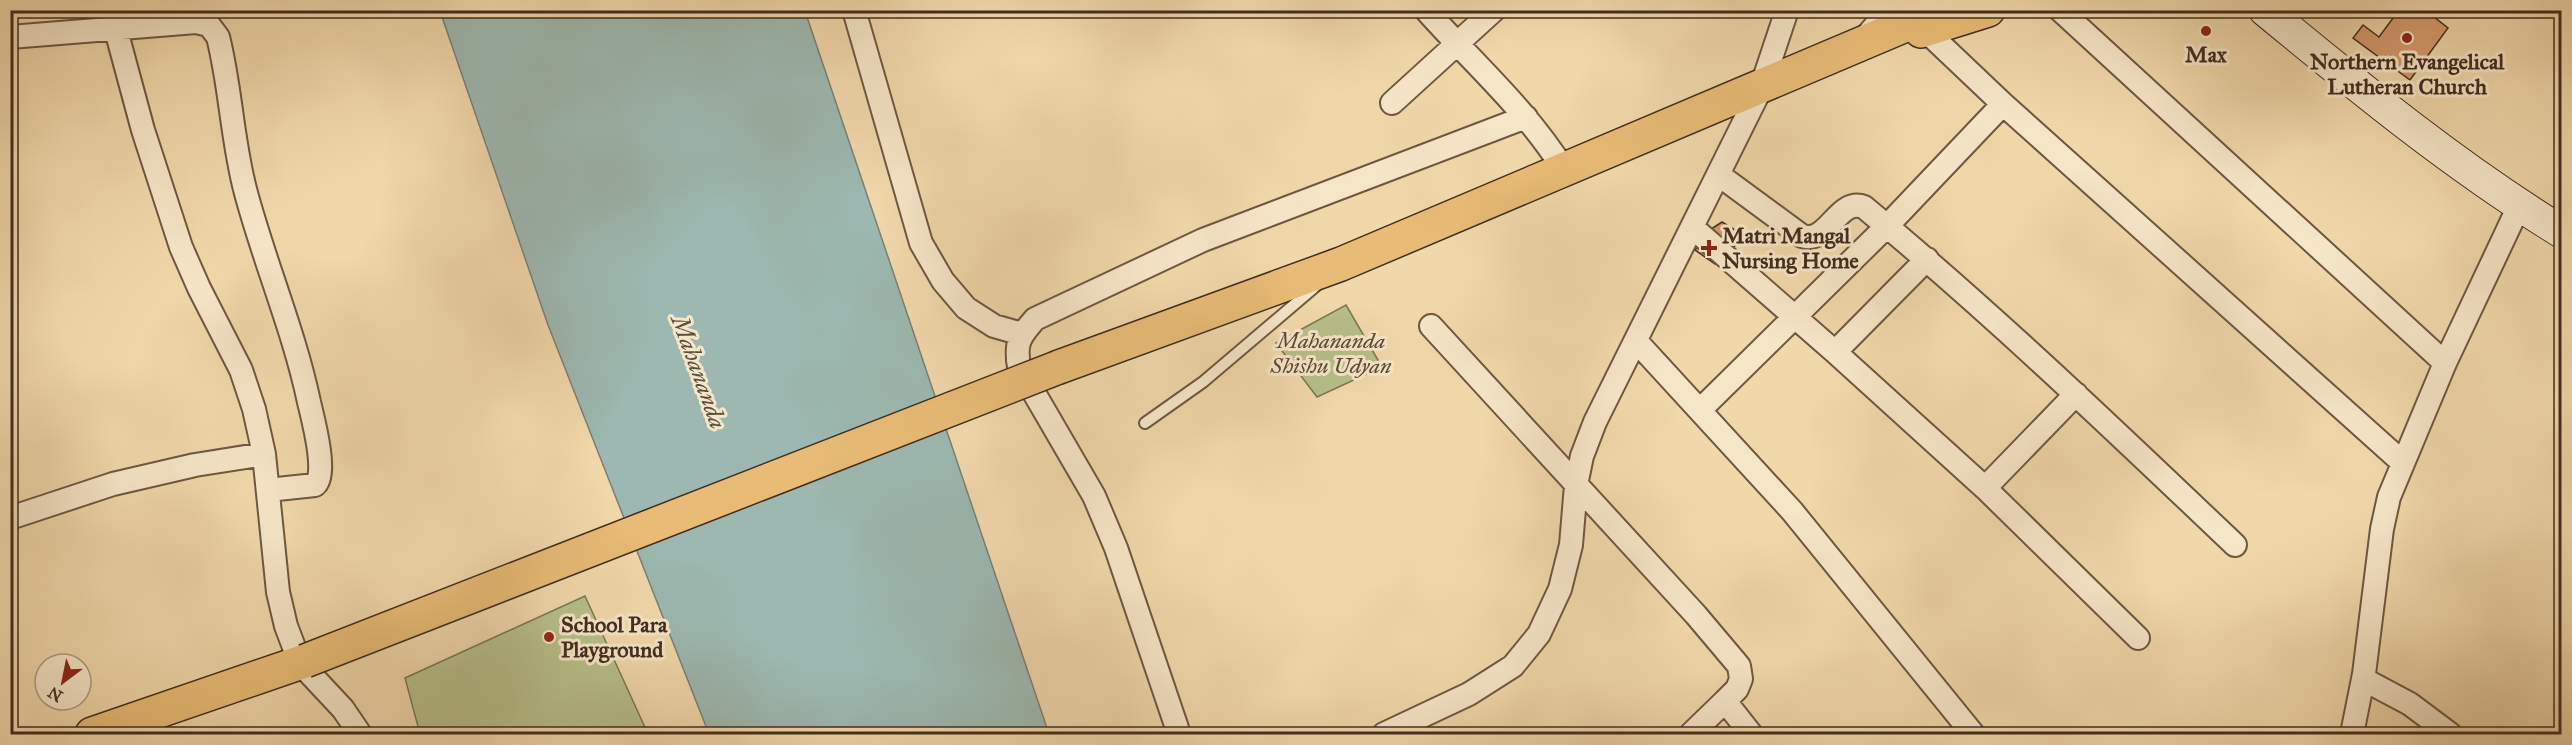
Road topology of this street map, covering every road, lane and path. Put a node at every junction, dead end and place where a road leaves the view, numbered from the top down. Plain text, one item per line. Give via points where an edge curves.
1 (1426, 10) edge
2 (1494, 10) edge
3 (1787, 10) edge
4 (1889, 10) edge
5 (1988, 10) edge
6 (2060, 10) edge
7 (2265, 10) edge
8 (859, 13) edge
9 (1933, 20) edge
10 (116, 30) junction
11 (10, 37) edge
12 (1458, 45) junction
13 (1858, 47) junction
14 (1828, 60) junction
15 (1761, 88) junction
16 (1392, 103) dead end
17 (2003, 104) junction
18 (1526, 117) junction
19 (1564, 170) junction
20 (1719, 175) junction
21 (2519, 206) junction
22 (1692, 226) junction
23 (1887, 226) junction
24 (2562, 232) edge
25 (1927, 259) junction
26 (1341, 264) junction
27 (1796, 317) junction
28 (1431, 326) dead end
29 (1022, 334) junction
30 (1636, 341) junction
31 (1835, 352) junction
32 (2445, 363) junction
33 (2076, 393) junction
34 (1700, 410) junction
35 (1145, 423) dead end
36 (264, 454) junction
37 (2402, 462) junction
38 (1576, 484) junction
39 (1985, 488) junction
40 (268, 490) junction
41 (10, 518) edge
42 (2235, 545) dead end
43 (2138, 638) dead end
44 (303, 662) junction
45 (2363, 679) junction
46 (1725, 702) junction
47 (92, 735) edge
48 (360, 735) edge
49 (1179, 735) edge
50 (1384, 735) edge
51 (1691, 735) edge
52 (1751, 735) edge
53 (1973, 735) edge
54 (2352, 735) edge
55 (2450, 735) edge

1 - 12 street
2 - 12 street
3 - 15 street
4 - 13 street
5 - 9 main road
6 - 32 street
7 - 21 main road via 2391,113
8 - 29 street via 921,243 943,281 966,308 994,326
9 - 13 main road
9 - 14 main road
9 - 17 street
10 - 11 street
10 - 36 street via 173,224 199,288 241,370
10 - 40 street via 196,22 209,25 219,37 246,194 303,373 321,476 315,485
12 - 16 street
12 - 18 street
13 - 14 main road
14 - 15 main road
15 - 19 main road
15 - 20 street
17 - 23 street
17 - 37 street
18 - 19 street
18 - 29 street via 1203,240 1035,319
19 - 26 main road
20 - 22 street
20 - 23 street via 1802,236 1817,235 1857,204
21 - 24 main road
21 - 32 street
22 - 27 street
22 - 30 street
23 - 25 street
23 - 27 street
25 - 31 street
25 - 33 street
26 - 35 lane via 1245,348
26 - 44 main road, bridge via 1059,367
27 - 31 street
27 - 34 street
28 - 38 street
29 - 49 street via 1016,348 1019,367 1099,507
30 - 34 street
30 - 38 street via 1594,422
31 - 39 street
32 - 37 street
33 - 39 street
33 - 42 street
34 - 53 street via 1792,511
36 - 40 street
36 - 41 street via 113,484
37 - 45 street via 2382,529
38 - 46 street via 1738,666 1741,679
38 - 50 street via 1571,545 1560,589 1539,634 1513,666 1469,694
39 - 43 street
40 - 44 street via 278,592 286,626
44 - 47 main road
44 - 48 street
45 - 54 street
45 - 55 street via 2410,704
46 - 51 street
46 - 52 street

